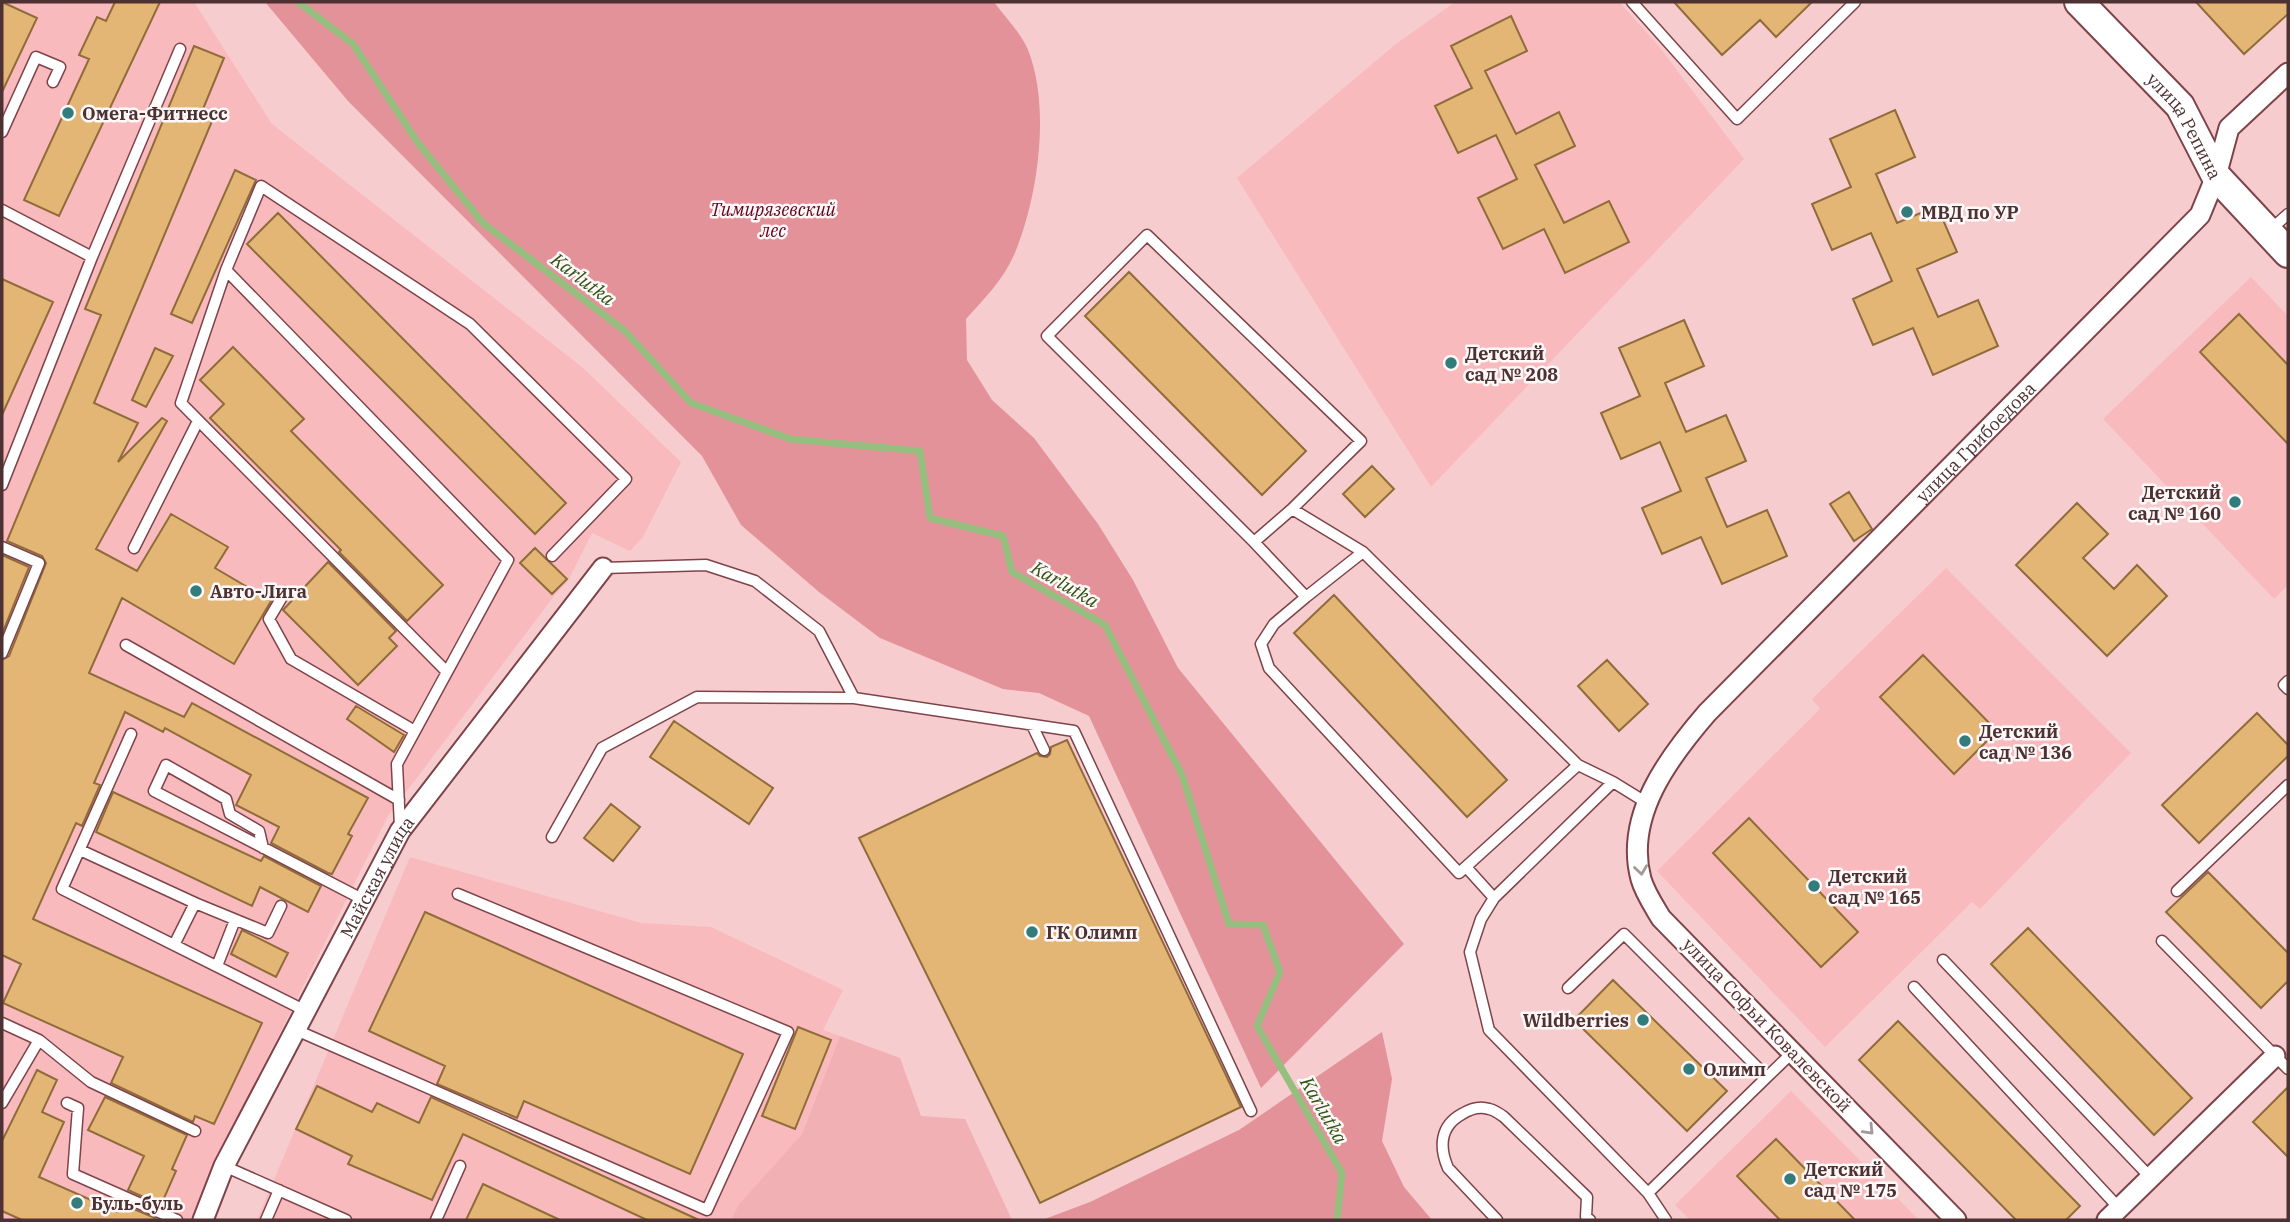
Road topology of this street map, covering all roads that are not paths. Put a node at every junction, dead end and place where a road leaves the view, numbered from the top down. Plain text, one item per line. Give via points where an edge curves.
1 (1632, 2) edge
2 (1855, 2) edge
3 (2079, 2) edge
4 (180, 49) dead end
5 (2288, 73) edge
6 (53, 82) dead end
7 (2, 132) edge
8 (2216, 176) junction
9 (2, 210) edge
10 (2278, 223) edge
11 (2288, 253) edge
12 (92, 257) junction
13 (226, 270) junction
14 (198, 421) junction
15 (2, 485) edge
16 (1292, 509) junction
17 (1254, 542) junction
18 (2, 547) edge
19 (135, 548) dead end
20 (1363, 552) junction
21 (552, 556) dead end
22 (603, 568) joint
23 (285, 592) dead end
24 (1306, 597) junction
25 (126, 645) dead end
26 (2, 653) edge
27 (446, 671) junction
28 (2288, 681) edge
29 (2288, 689) edge
30 (854, 698) junction
31 (1032, 725) junction
32 (415, 731) junction
33 (131, 734) dead end
34 (1044, 751) dead end
35 (1578, 765) junction
36 (1613, 782) junction
37 (2288, 785) edge
38 (399, 800) junction
39 (1647, 803) junction
40 (400, 831) junction
41 (552, 836) dead end
42 (263, 848) junction
43 (80, 850) junction
44 (1466, 867) junction
45 (2177, 891) dead end
46 (458, 894) dead end
47 (1494, 898) junction
48 (364, 900) junction
49 (195, 903) junction
50 (281, 906) dead end
51 (235, 920) junction
52 (2162, 941) dead end
53 (174, 945) junction
54 (1943, 960) dead end
55 (217, 965) junction
56 (1914, 987) dead end
57 (1568, 988) dead end
58 (306, 1011) junction
59 (2, 1023) edge
60 (296, 1030) junction
61 (39, 1040) junction
62 (1793, 1052) junction
63 (2282, 1063) edge
64 (1767, 1077) junction
65 (2, 1103) edge
66 (67, 1103) dead end
67 (1251, 1111) dead end
68 (195, 1131) dead end
69 (224, 1166) junction
70 (460, 1166) dead end
71 (2151, 1178) junction
72 (279, 1190) junction
73 (1648, 1193) junction
74 (2113, 1214) edge
75 (177, 1220) edge
76 (203, 1220) edge
77 (266, 1220) edge
78 (346, 1220) edge
79 (436, 1220) edge
80 (1497, 1220) edge
81 (1590, 1220) edge
82 (1666, 1220) edge
83 (1956, 1220) edge

1 - 2 lane via 1737,119
3 - 8 street, улица Репина via 2180,106
4 - 12 lane
5 - 8 street, улица Грибоедова via 2229,128
6 - 7 lane via 60,67 36,57
8 - 10 street, улица Репина
8 - 39 street, улица Грибоедова via 2200,215 1707,713 1678,746
9 - 12 lane
10 - 11 street, улица Репина
12 - 15 lane
13 - 14 lane via 181,403
13 - 21 lane via 261,186 470,324 626,480
13 - 27 lane via 508,560
14 - 19 lane
14 - 27 lane
16 - 17 lane
16 - 17 lane via 1361,441 1147,234 1048,336
16 - 20 lane
17 - 24 lane
18 - 26 lane via 39,563
20 - 24 lane
20 - 35 lane
22 - 30 lane via 706,565 755,581 819,631
22 - 40 street, Майская улица
23 - 32 lane via 269,618 291,659
24 - 44 lane via 1274,624 1261,644 1269,668 1459,873
25 - 38 lane
27 - 32 lane
28 - 29 lane via 2284,685
30 - 31 lane
30 - 41 lane via 697,696 602,748
31 - 34 lane
31 - 67 lane via 1074,732
32 - 38 lane via 397,764
33 - 43 lane
35 - 36 lane
35 - 44 lane
36 - 39 lane
36 - 47 lane
37 - 45 lane
38 - 40 lane
39 -> 62 street, улица Софьи Ковалевской via 1638,849 1641,878 1652,903 1661,918
40 - 48 street, Майская улица
42 - 42 lane via 154,791 166,765 226,799 230,814 259,831
42 - 48 lane
43 - 49 lane
43 - 53 lane via 62,890
44 - 47 lane
46 - 60 lane via 788,1032 707,1210
47 - 73 lane via 1470,952 1489,1030
48 - 58 street, Майская улица
49 - 51 lane
49 - 53 lane
50 - 51 lane via 268,933
51 - 55 lane
52 - 63 lane
53 - 55 lane
54 - 71 lane
55 - 58 lane
56 - 74 lane
57 - 64 lane via 1624,934
58 - 60 street, Майская улица
59 - 61 lane
60 - 69 street, Майская улица
61 - 65 lane
61 - 68 lane via 91,1082
62 - 64 lane
62 -> 83 street, улица Софьи Ковалевской
63 - 71 street
64 - 73 lane
66 - 75 lane via 78,1108 73,1174
69 - 72 lane
69 - 76 street, Майская улица
70 - 79 lane
71 - 74 street
72 - 77 lane
72 - 78 lane
73 - 82 lane
80 - 81 lane via 1448,1168 1444,1157 1444,1132 1453,1119 1479,1108 1504,1116 1587,1197 1586,1217

